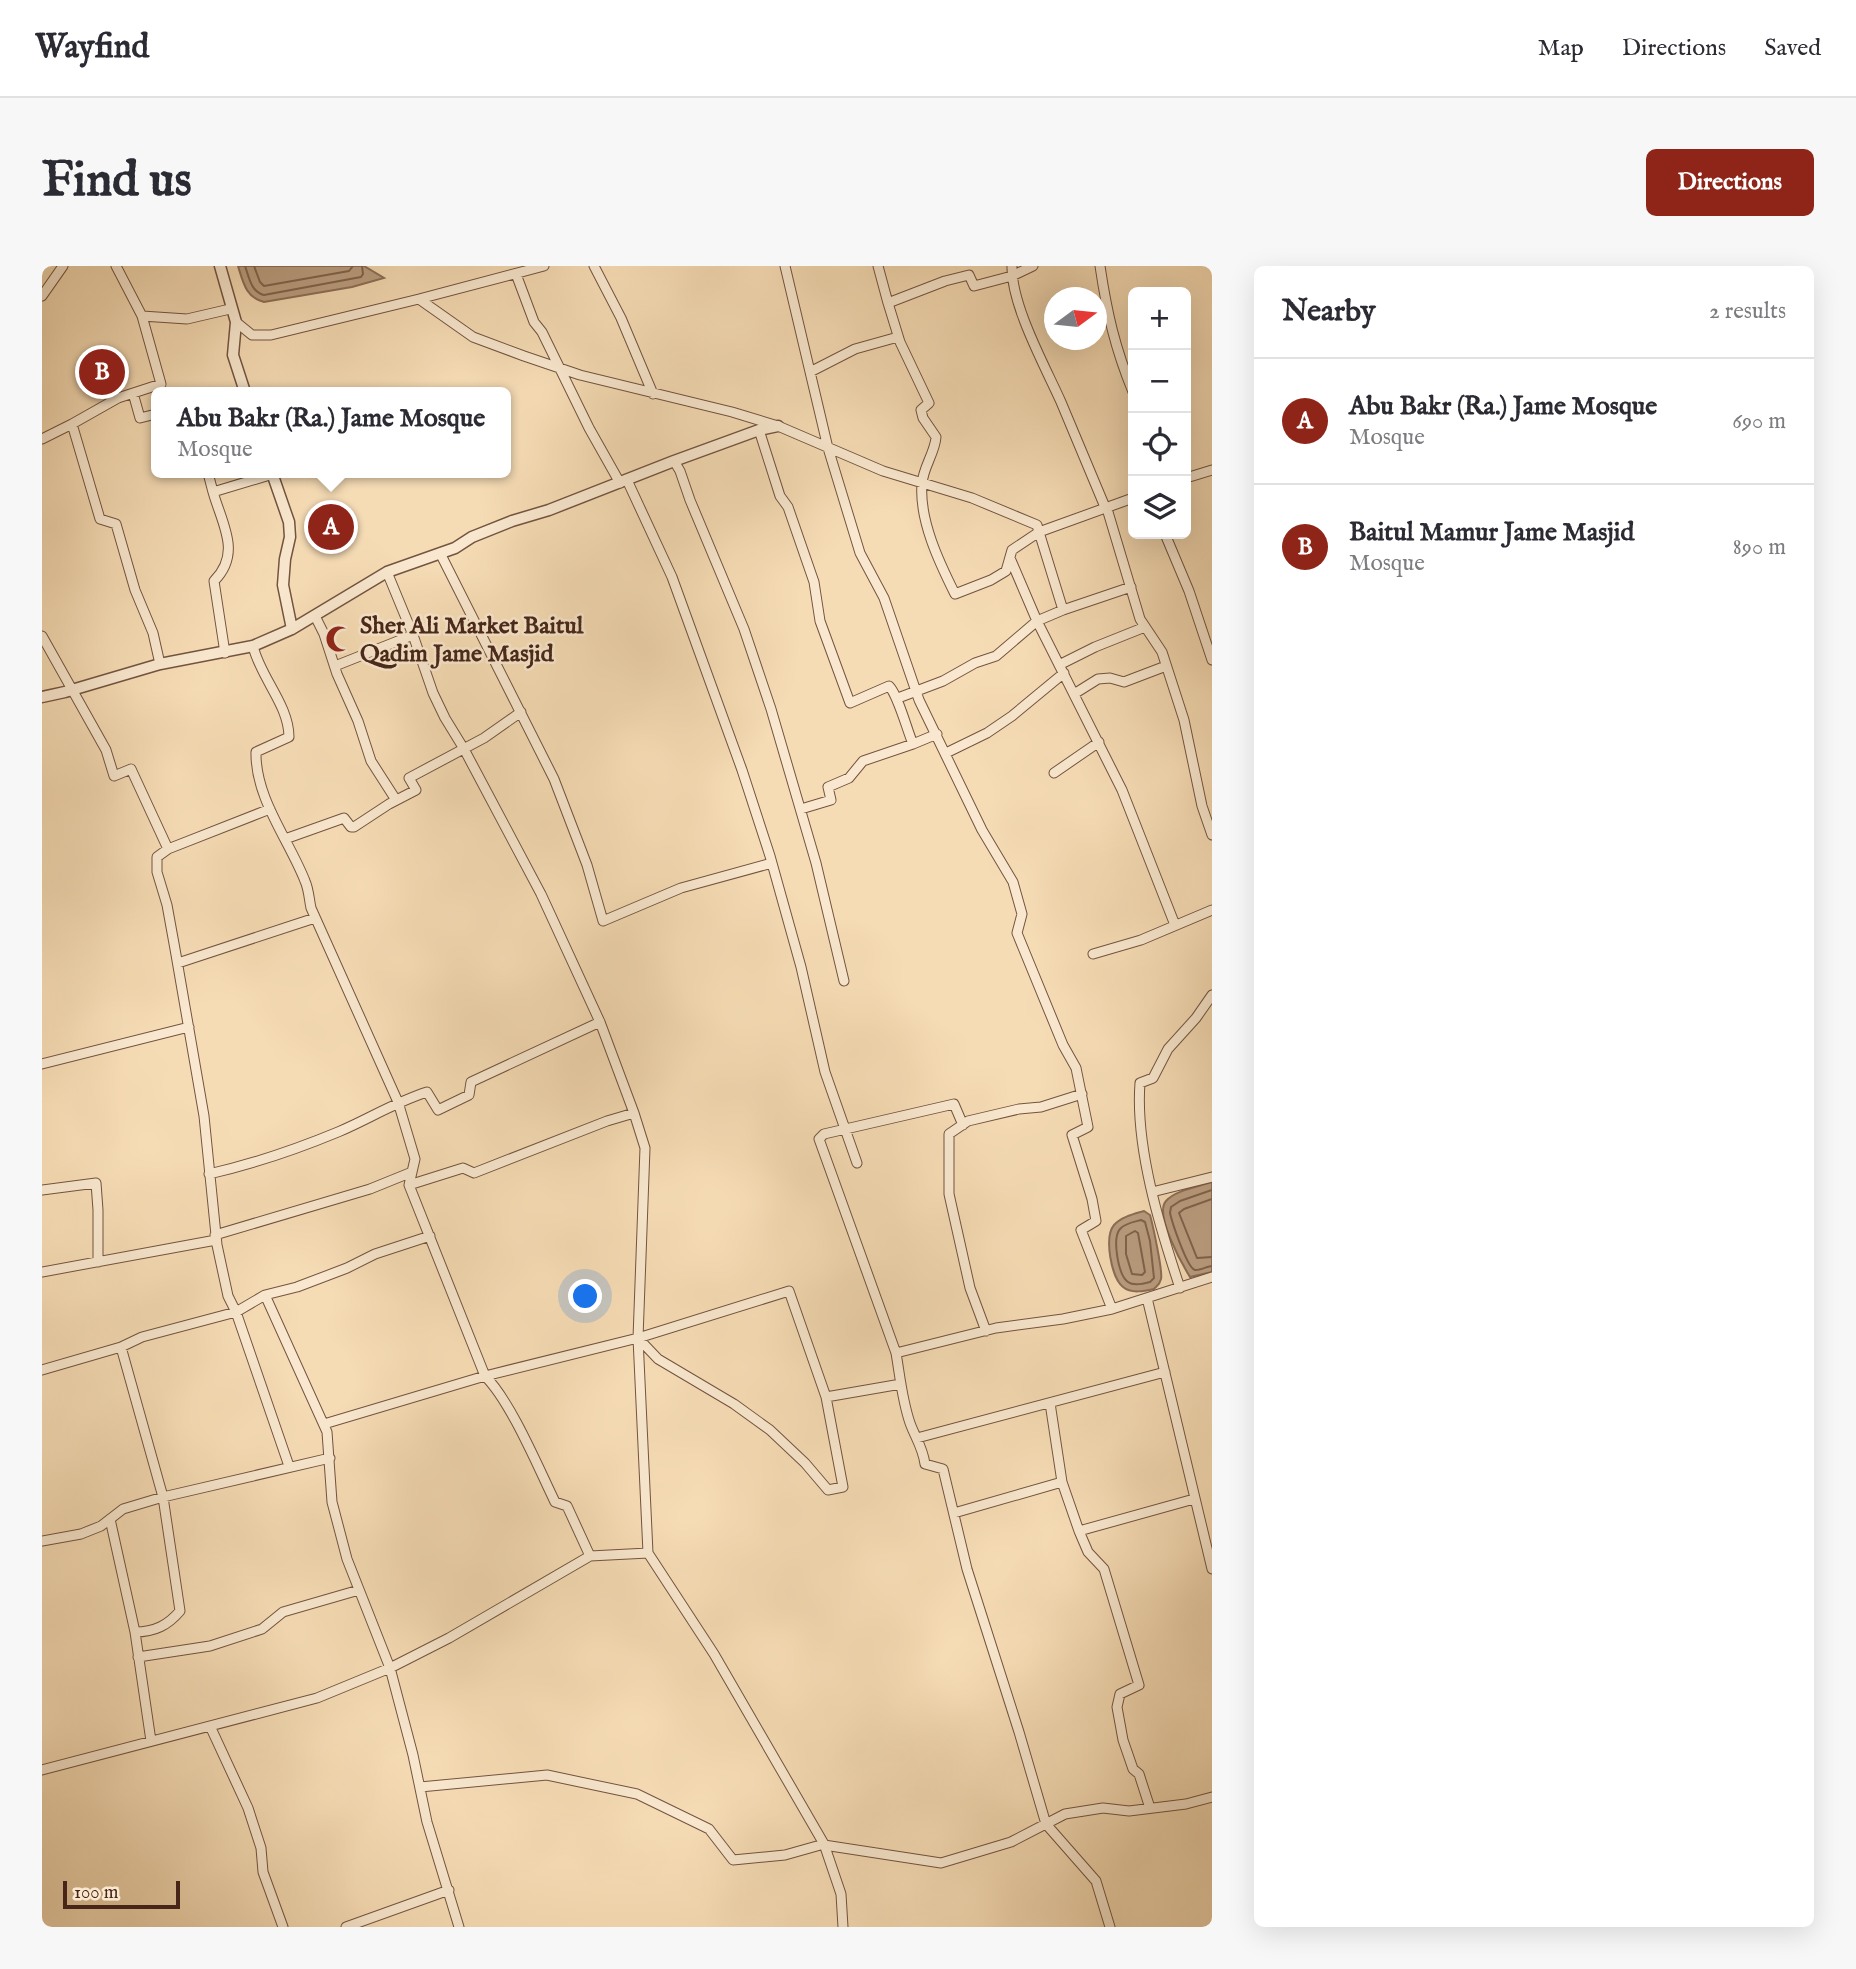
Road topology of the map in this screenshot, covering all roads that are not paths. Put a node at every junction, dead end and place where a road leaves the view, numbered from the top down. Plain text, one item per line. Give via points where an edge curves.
1 (63, 266) edge
2 (116, 266) edge
3 (220, 266) edge
4 (544, 266) edge
5 (594, 266) edge
6 (785, 266) edge
7 (878, 266) edge
8 (1034, 266) edge
9 (1100, 266) edge
10 (967, 270) edge
11 (1012, 271) edge
12 (516, 274) junction
13 (42, 296) edge
14 (419, 299) junction
15 (888, 303) junction
16 (230, 309) junction
17 (142, 316) junction
18 (236, 322) junction
19 (898, 337) junction
20 (559, 368) junction
21 (810, 372) junction
22 (1128, 380) edge
23 (151, 387) edge
24 (152, 387) edge
25 (243, 387) edge
26 (133, 393) junction
27 (653, 394) junction
28 (151, 415) edge
29 (72, 424) junction
30 (778, 426) junction
31 (759, 430) junction
32 (42, 439) edge
33 (828, 448) junction
34 (674, 461) junction
35 (1212, 470) edge
36 (1191, 476) edge
37 (209, 478) edge
38 (257, 478) edge
39 (275, 478) edge
40 (624, 482) junction
41 (922, 483) junction
42 (213, 492) junction
43 (1128, 500) edge
44 (1104, 507) junction
45 (1039, 532) junction
46 (1167, 539) edge
47 (440, 553) junction
48 (1010, 558) junction
49 (387, 572) junction
50 (1130, 587) junction
51 (1063, 610) junction
52 (315, 616) junction
53 (1037, 621) junction
54 (1145, 626) junction
55 (292, 629) junction
56 (413, 635) junction
57 (42, 636) edge
58 (253, 646) junction
59 (225, 653) junction
60 (1212, 659) edge
61 (160, 664) junction
62 (335, 666) junction
63 (1166, 666) junction
64 (1062, 669) junction
65 (73, 690) junction
66 (917, 692) junction
67 (1074, 694) junction
68 (42, 696) edge
69 (898, 698) junction
70 (521, 712) junction
71 (937, 734) junction
72 (1099, 742) junction
73 (913, 744) junction
74 (464, 749) junction
75 (946, 752) junction
76 (1054, 773) dead end
77 (396, 800) junction
78 (270, 809) junction
79 (801, 809) junction
80 (1212, 835) edge
81 (285, 839) junction
82 (168, 849) junction
83 (772, 863) junction
84 (1212, 910) edge
85 (315, 918) junction
86 (1175, 925) junction
87 (1093, 954) dead end
88 (178, 962) junction
89 (844, 981) dead end
90 (1212, 995) edge
91 (600, 1022) junction
92 (189, 1027) junction
93 (42, 1064) edge
94 (1082, 1094) junction
95 (398, 1102) junction
96 (634, 1113) junction
97 (963, 1125) junction
98 (845, 1129) junction
99 (857, 1163) dead end
100 (412, 1172) junction
101 (209, 1174) junction
102 (1212, 1177) edge
103 (409, 1185) junction
104 (42, 1190) edge
105 (1152, 1192) junction
106 (430, 1236) junction
107 (216, 1237) junction
108 (98, 1262) junction
109 (42, 1272) edge
110 (1212, 1277) edge
111 (1180, 1288) junction
112 (265, 1295) junction
113 (1147, 1298) junction
114 (1112, 1309) junction
115 (236, 1312) junction
116 (985, 1331) junction
117 (639, 1338) junction
118 (121, 1347) junction
119 (897, 1353) junction
120 (42, 1370) edge
121 (1165, 1372) junction
122 (485, 1376) junction
123 (901, 1384) junction
124 (826, 1397) junction
125 (1051, 1403) junction
126 (324, 1424) junction
127 (917, 1438) junction
128 (330, 1458) junction
129 (289, 1466) junction
130 (1062, 1482) junction
131 (163, 1497) junction
132 (1194, 1499) junction
133 (954, 1514) junction
134 (110, 1519) junction
135 (1079, 1531) junction
136 (42, 1541) edge
137 (648, 1553) junction
138 (590, 1556) junction
139 (1212, 1569) edge
140 (359, 1590) junction
141 (135, 1632) junction
142 (138, 1657) junction
143 (390, 1668) junction
144 (210, 1726) junction
145 (151, 1741) junction
146 (42, 1770) edge
147 (420, 1787) junction
148 (1212, 1797) edge
149 (1150, 1808) junction
150 (1045, 1824) junction
151 (824, 1844) junction
152 (449, 1890) junction
153 (283, 1927) edge
154 (345, 1927) edge
155 (460, 1927) edge
156 (843, 1927) edge
157 (1110, 1927) edge

1 - 13 street
2 - 17 street
3 - 16 street
4 - 12 street
5 - 27 street
6 - 21 street
7 - 15 street
8 - 11 street
9 - 22 street via 1107,314
10 - 11 street via 974,286
10 - 15 street
11 - 44 street via 1046,370
12 - 14 street
12 - 20 street via 534,322
14 - 18 street via 271,335 253,335
14 - 20 street via 473,337
15 - 19 street
16 - 17 street via 187,319
16 - 18 street
17 - 24 street via 162,384
18 - 25 street via 233,355
19 - 21 street via 855,349
19 - 41 street via 929,403 921,410 936,437
20 - 27 street
20 - 40 street
21 - 33 street
23 - 26 street
26 - 28 street via 140,418
26 - 29 street
27 - 30 street
29 - 32 street
29 - 61 street via 100,519 116,524
30 - 31 street
30 - 33 street
31 - 34 street
31 - 69 street via 814,582 820,621 850,703 888,686
33 - 41 street
33 - 66 street via 860,553 884,598
34 - 40 street
34 - 79 street via 753,654
35 - 36 street
37 - 42 street
38 - 42 street
39 - 55 street via 289,523 283,585
40 - 47 street via 512,521
40 - 83 street via 673,577
41 - 45 street via 1008,512 1037,525
41 - 48 street via 929,528 955,594 1006,571
42 - 59 street via 230,553 214,581
43 - 44 street
44 - 45 street
44 - 50 street
45 - 48 street via 1012,550
45 - 51 street
46 - 60 street
47 - 49 street
47 - 70 street
48 - 53 street
49 - 52 street
49 - 56 street
50 - 51 street
50 - 54 street
51 - 53 street
52 - 55 street
52 - 62 street
53 - 64 street
53 - 66 street via 996,656
54 - 63 street
54 - 64 street via 1095,647
55 - 58 street
56 - 62 street
56 - 74 street via 433,693
57 - 65 street
58 - 59 street
58 - 78 street via 289,724 289,737 256,752
59 - 61 street
61 - 65 street
62 - 77 street via 371,761
63 - 67 street via 1124,682 1098,679
63 - 80 street
64 - 67 street
64 - 75 street via 1012,716
65 - 68 street
65 - 82 street via 106,750 114,776 131,769
66 - 69 street
66 - 71 street
67 - 72 street
69 - 73 street
70 - 74 street
70 - 83 street via 554,779 603,920 681,888
71 - 73 street
71 - 75 street
72 - 76 street
72 - 86 street
73 - 79 street via 863,761 849,778 828,787 831,800
74 - 77 street via 409,778 416,790
74 - 91 street via 541,894
75 - 94 street via 982,830 1013,882 1021,914 1017,933 1076,1068
77 - 81 street via 354,827 344,818
78 - 81 street
78 - 82 street
79 - 89 street
81 - 85 street via 306,883
82 - 88 street via 158,857 157,872
83 - 98 street via 802,967 825,1072
84 - 86 street
85 - 88 street
85 - 95 street
86 - 87 street
88 - 92 street
90 - 105 street via 1168,1049 1153,1078 1140,1083 1142,1135
91 - 95 street via 471,1082 469,1095 438,1110 427,1093
91 - 96 street
92 - 93 street
92 - 101 street
94 - 97 street
94 - 114 street via 1088,1127 1072,1135 1096,1221 1081,1230
95 - 100 street via 415,1159
95 - 101 street via 339,1132
96 - 103 street via 474,1173 463,1168
96 - 117 street via 645,1148
97 - 98 street via 954,1104
97 - 116 street via 949,1134 947,1179 970,1288
98 - 99 street
98 - 119 street via 819,1139
100 - 103 street
100 - 107 street
101 - 107 street
102 - 105 street
103 - 106 street
104 - 108 street via 96,1183
105 - 111 street
106 - 112 street
106 - 122 street
107 - 108 street
107 - 115 street via 228,1296
108 - 109 street
110 - 111 street
111 - 113 street
112 - 115 street
112 - 126 street
113 - 114 street
113 - 121 street
114 - 116 street
115 - 118 street
115 - 129 street
116 - 119 street
117 - 122 street
117 - 124 street via 789,1291
117 - 124 street via 658,1359 770,1430 828,1490 843,1487
117 - 137 street
118 - 120 street
118 - 131 street
119 - 123 street
121 - 125 street
121 - 132 street
122 - 126 street
122 - 138 street via 514,1420 555,1502 567,1506
123 - 124 street
123 - 127 street
125 - 127 street
125 - 130 street
126 - 128 street
127 - 133 street via 925,1464 943,1469
128 - 129 street
128 - 140 street via 332,1502
129 - 131 street
130 - 133 street
130 - 135 street
131 - 134 street via 123,1509
131 - 141 street via 180,1611 169,1624
132 - 135 street
132 - 139 street
133 - 150 street
134 - 136 street via 81,1534
134 - 141 street
135 - 149 street via 1088,1552 1104,1569 1139,1685 1119,1694 1117,1707 1123,1740
137 - 138 street
137 - 151 street via 715,1654
138 - 143 street
140 - 142 street via 283,1612 262,1629 210,1646
140 - 143 street
141 - 142 street
142 - 145 street
143 - 144 street via 317,1698
143 - 147 street
144 - 145 street
144 - 153 street via 247,1808
145 - 146 street
147 - 151 street via 547,1775 637,1794 709,1829 733,1860 785,1855
147 - 152 street
148 - 149 street
149 - 150 street via 1103,1808 1065,1814
150 - 151 street via 1011,1842 941,1863
150 - 157 street via 1096,1881
151 - 156 street via 841,1894
152 - 154 street
152 - 155 street

